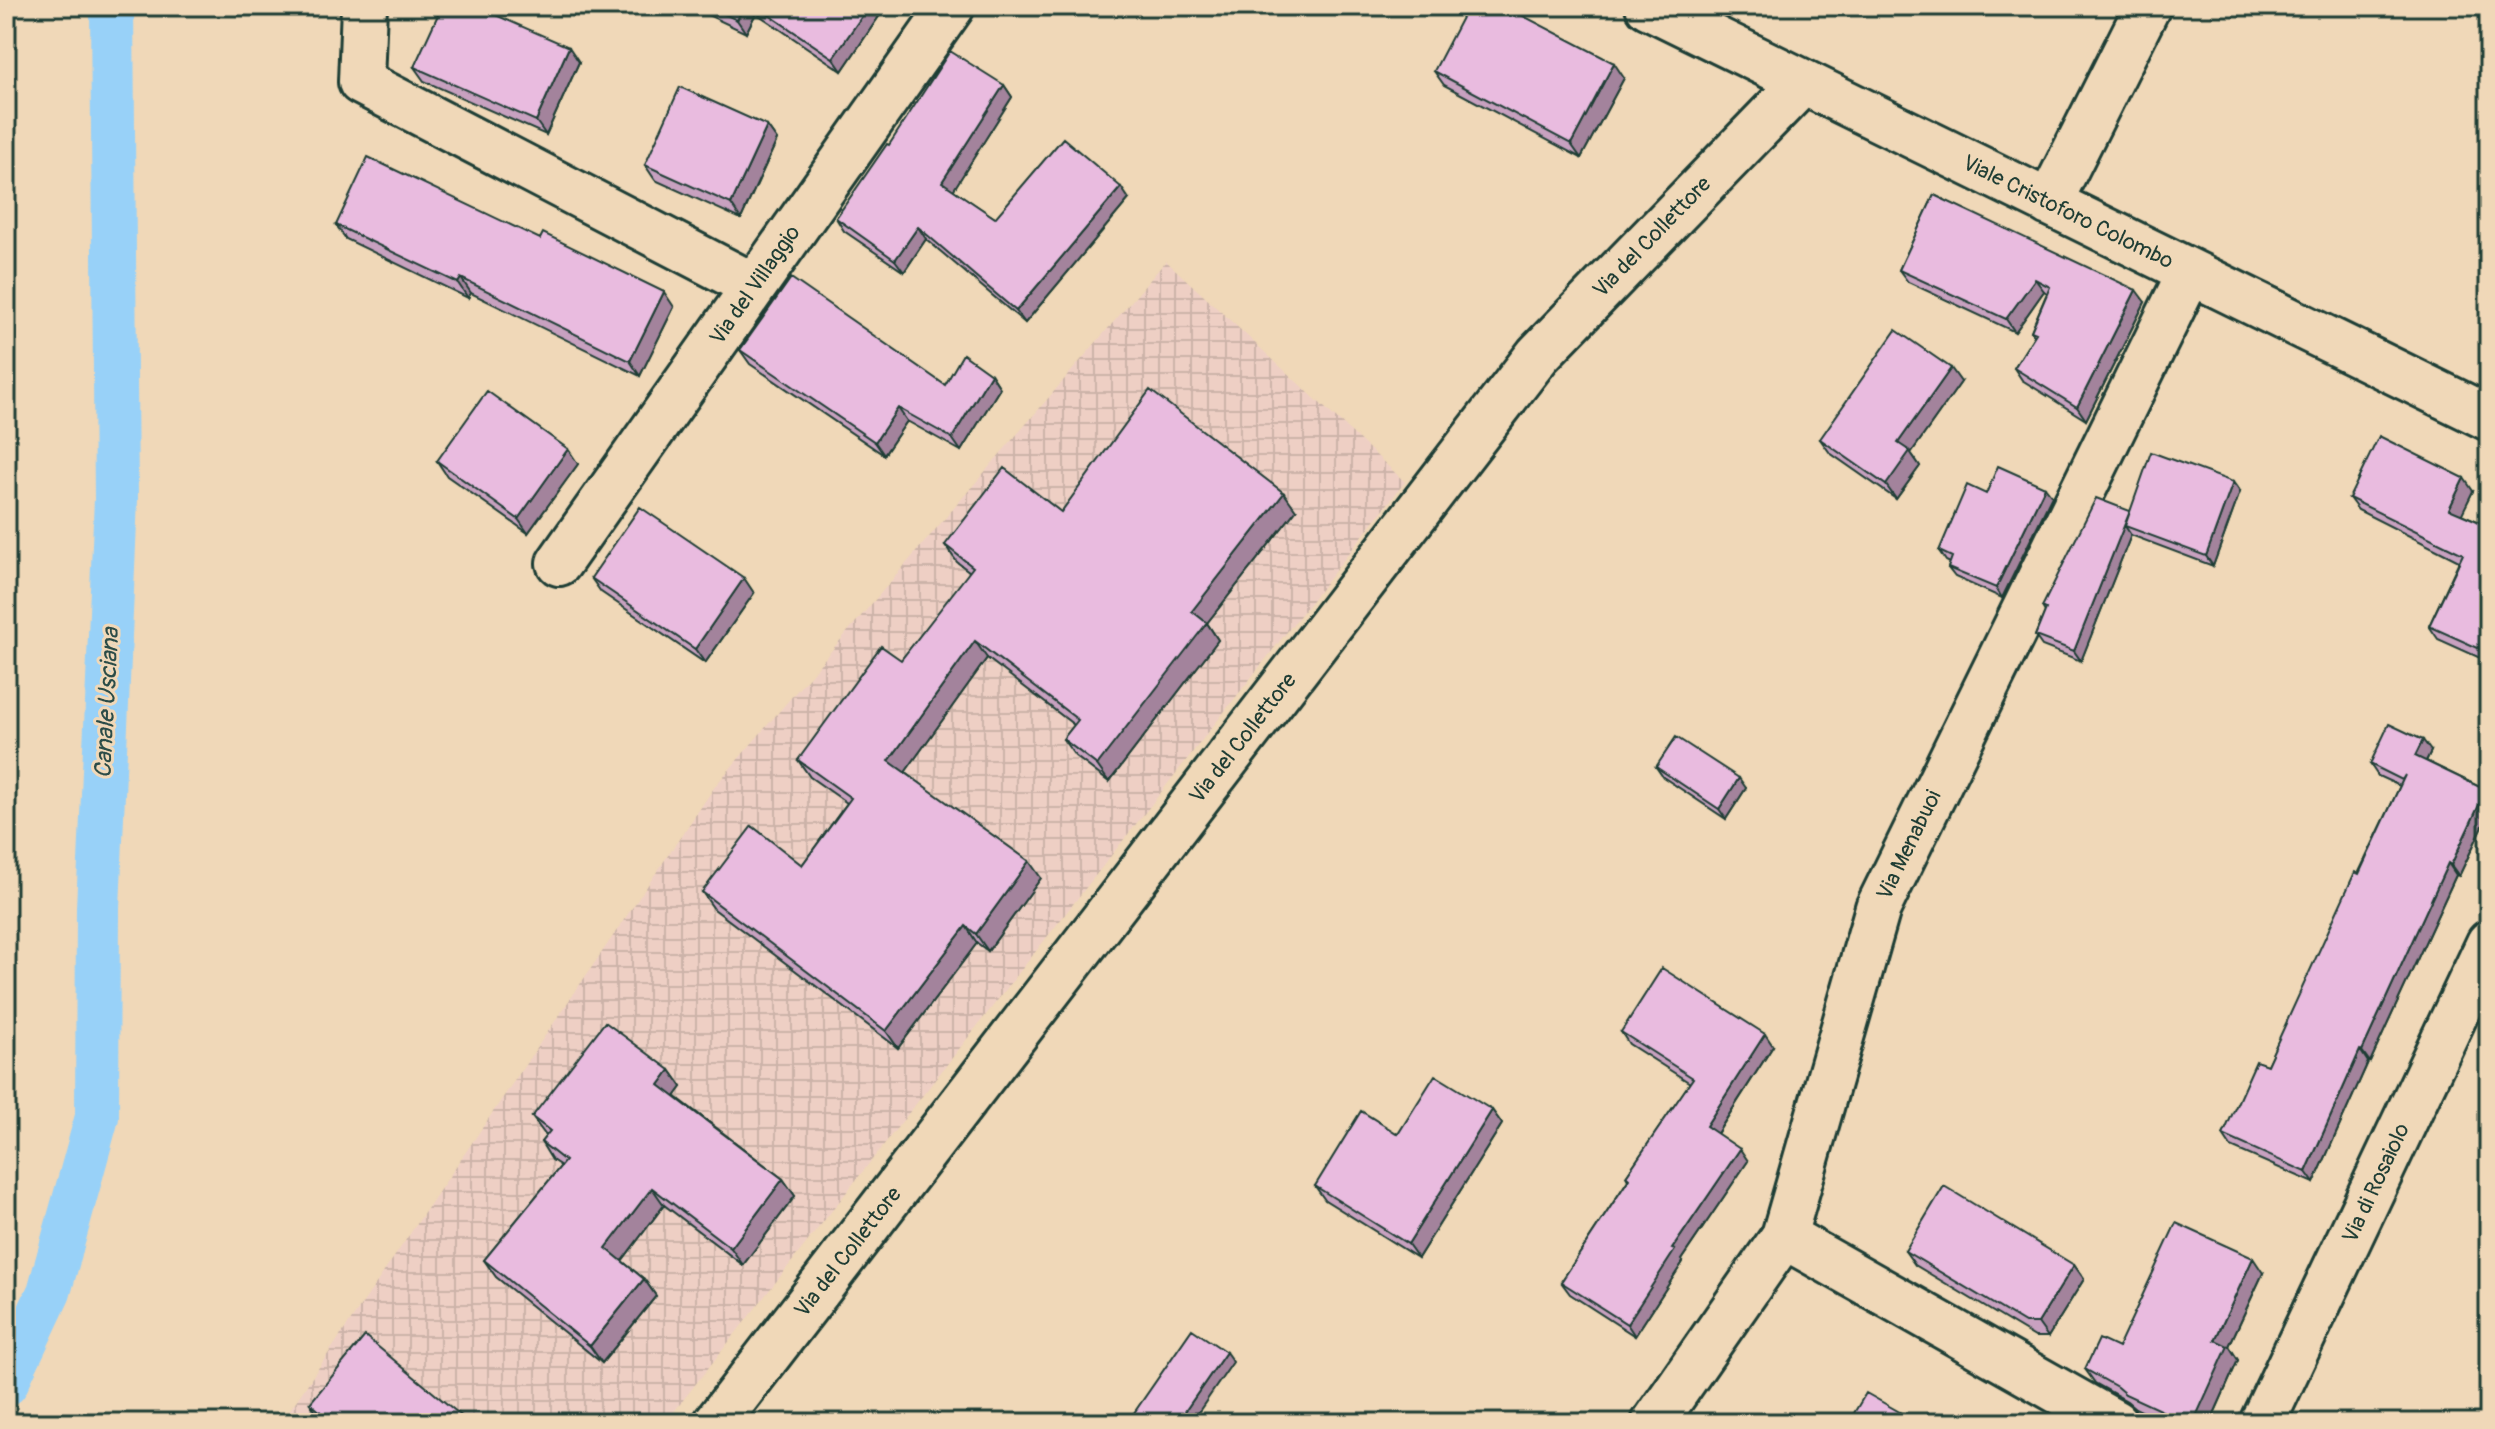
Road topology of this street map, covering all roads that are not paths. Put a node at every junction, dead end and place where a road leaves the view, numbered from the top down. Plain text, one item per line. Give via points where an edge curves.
1 (364, 6) edge
2 (952, 6) edge
3 (1648, 6) edge
4 (2148, 6) edge
5 (1803, 82) junction
6 (2049, 203) junction
7 (2190, 272) junction
8 (754, 286) junction
9 (2489, 418) edge
10 (559, 563) dead end
11 (2489, 943) edge
12 (1784, 1236) junction
13 (716, 1423) edge
14 (1654, 1423) edge
15 (2115, 1423) edge
16 (2262, 1423) edge

1 - 8 street via 361,82
2 - 8 street, Via del Villaggio
3 - 5 street, Viale Cristoforo Colombo
4 - 6 street
5 - 6 street, Viale Cristoforo Colombo
5 - 13 street, Via del Collettore via 1538,355
6 - 7 street, Viale Cristoforo Colombo
7 - 9 street, Viale Cristoforo Colombo
7 - 12 street, Via Menabuoi via 1878,908
8 - 10 street, Via del Villaggio
11 - 16 street, Via di Rosaiolo
12 - 14 street, Via Menabuoi
12 - 15 street

